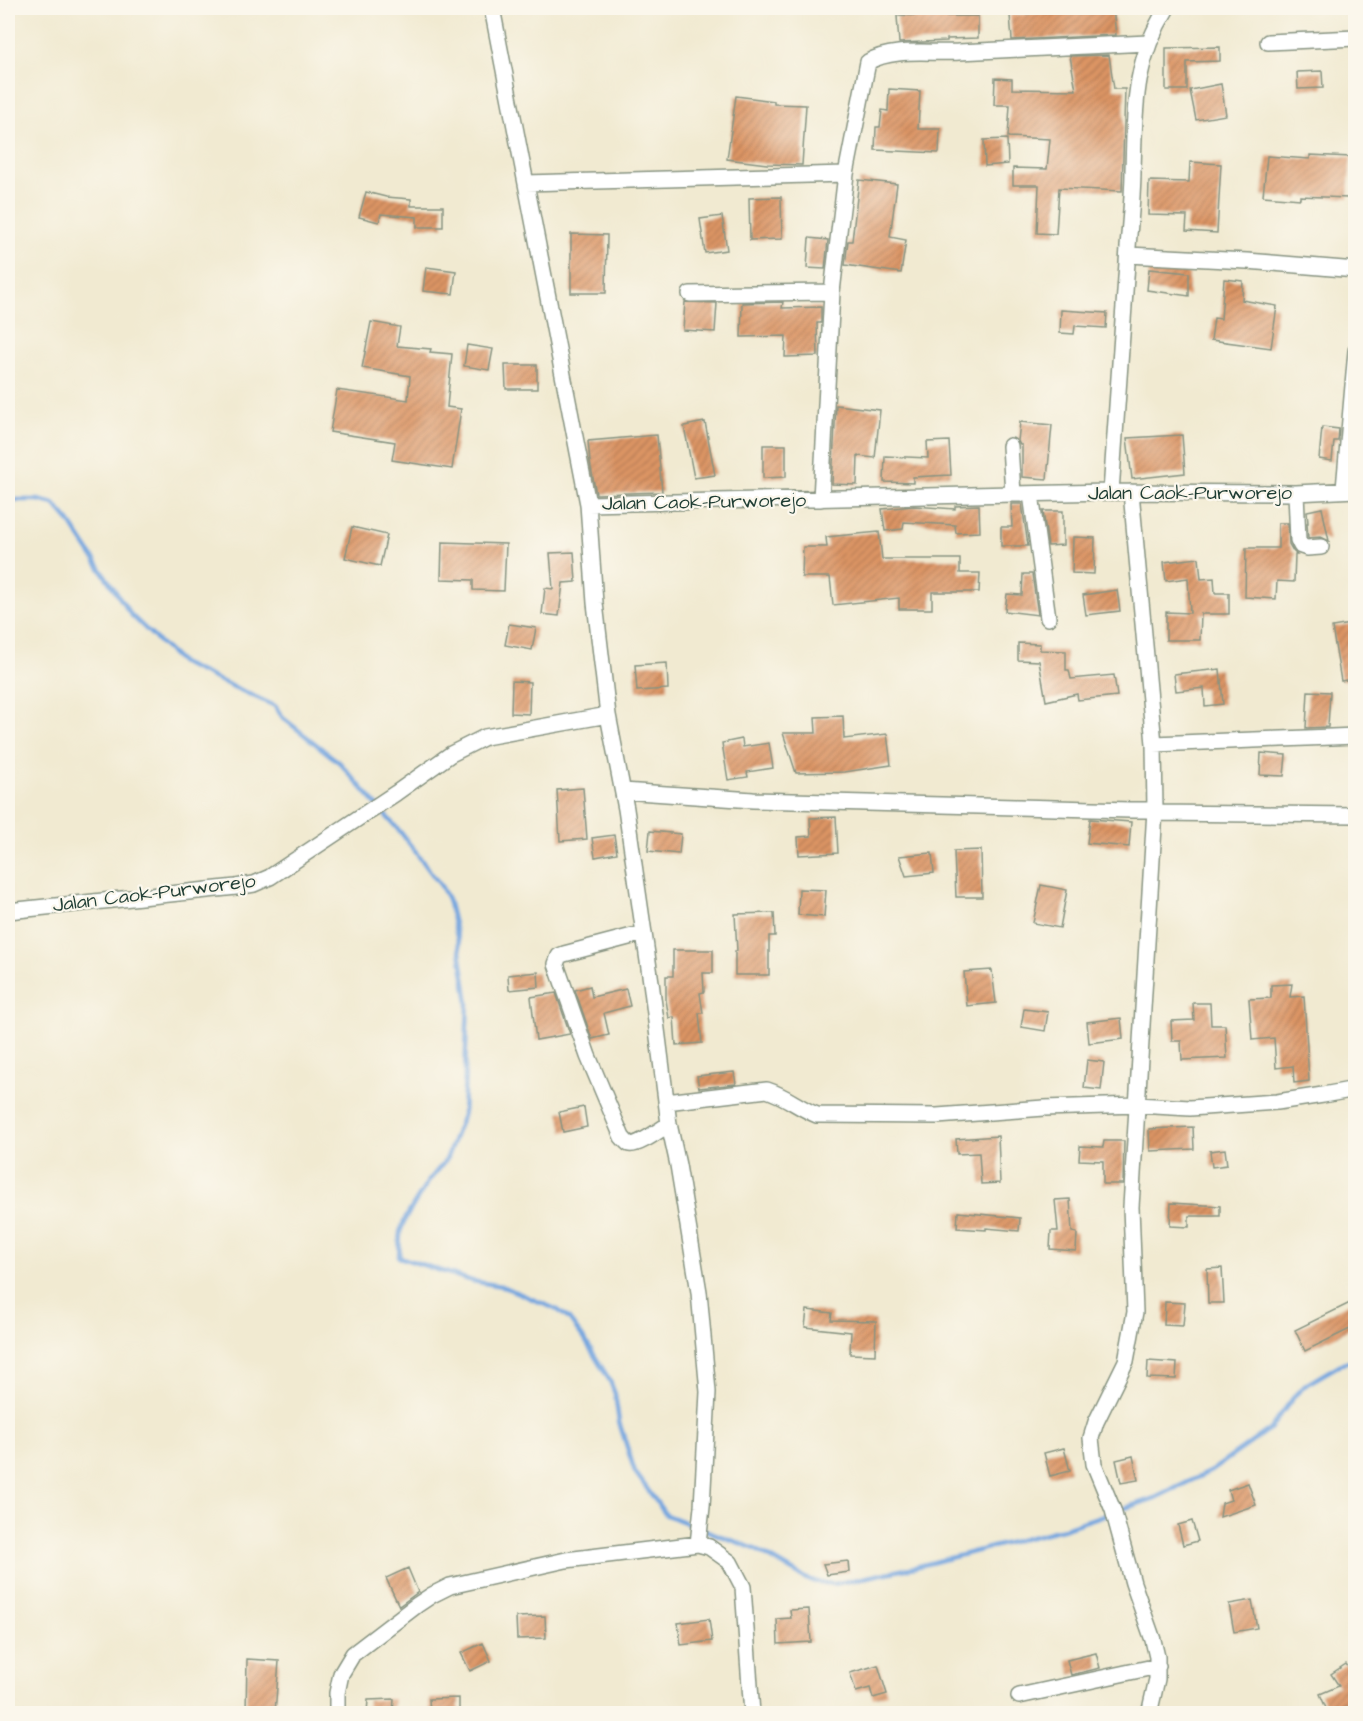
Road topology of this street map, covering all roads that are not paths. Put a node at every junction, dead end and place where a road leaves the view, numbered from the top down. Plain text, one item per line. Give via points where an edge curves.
1 (492, 8) edge
2 (1167, 8) edge
3 (1356, 38) edge
4 (1268, 42) dead end
5 (1148, 43) junction
6 (846, 174) junction
7 (526, 183) junction
8 (1128, 255) junction
9 (1356, 270) edge
10 (832, 292) junction
11 (690, 294) dead end
12 (1356, 351) edge
13 (1010, 446) dead end
14 (1350, 489) edge
15 (1111, 492) junction
16 (1131, 492) junction
17 (1296, 493) junction
18 (1012, 494) junction
19 (1031, 494) junction
20 (821, 499) junction
21 (588, 504) junction
22 (1321, 547) dead end
23 (1048, 618) dead end
24 (608, 715) junction
25 (1356, 736) edge
26 (1154, 744) junction
27 (623, 791) junction
28 (1155, 811) junction
29 (1356, 815) edge
30 (8, 911) edge
31 (644, 933) junction
32 (1356, 1089) edge
33 (666, 1102) junction
34 (1137, 1106) junction
35 (669, 1124) junction
36 (699, 1538) junction
37 (1158, 1661) junction
38 (1019, 1696) dead end
39 (337, 1713) edge
40 (752, 1713) edge
41 (1149, 1713) edge

1 - 7 street
2 - 5 street
3 - 4 street
5 - 6 street via 878,56 868,62
5 - 8 street via 1138,78
6 - 7 street
6 - 10 street
7 - 21 street
8 - 9 street
8 - 15 street
10 - 11 street
10 - 20 street
12 - 14 street
13 - 18 street
14 - 17 street, Jalan Caok-Purworejo
15 - 16 street, Jalan Caok-Purworejo
15 - 19 street, Jalan Caok-Purworejo
16 - 17 street, Jalan Caok-Purworejo
16 - 26 street
17 - 22 street via 1298,540 1307,548
18 - 19 street, Jalan Caok-Purworejo
18 - 20 street, Jalan Caok-Purworejo
19 - 23 street
20 - 21 street, Jalan Caok-Purworejo
21 - 24 street, Jalan Caok-Purworejo
24 - 27 street
24 - 30 street, Jalan Caok-Purworejo via 485,737 451,754 254,884
25 - 26 street
26 - 28 street
27 - 28 street via 753,800
27 - 31 street
28 - 29 street
28 - 34 street
31 - 33 street
31 - 35 street via 564,954 556,964 622,1137 632,1145
32 - 34 street via 1234,1106
33 - 34 street via 767,1090 817,1115 831,1116 937,1116
33 - 35 street
34 - 37 street via 1131,1207 1134,1321 1125,1361 1091,1438 1094,1464 1113,1510
35 - 36 street via 699,1292 708,1392
36 - 39 street via 566,1560 458,1584 432,1594 353,1654 341,1674
36 - 40 street via 730,1562 743,1587
37 - 38 street
37 - 41 street

